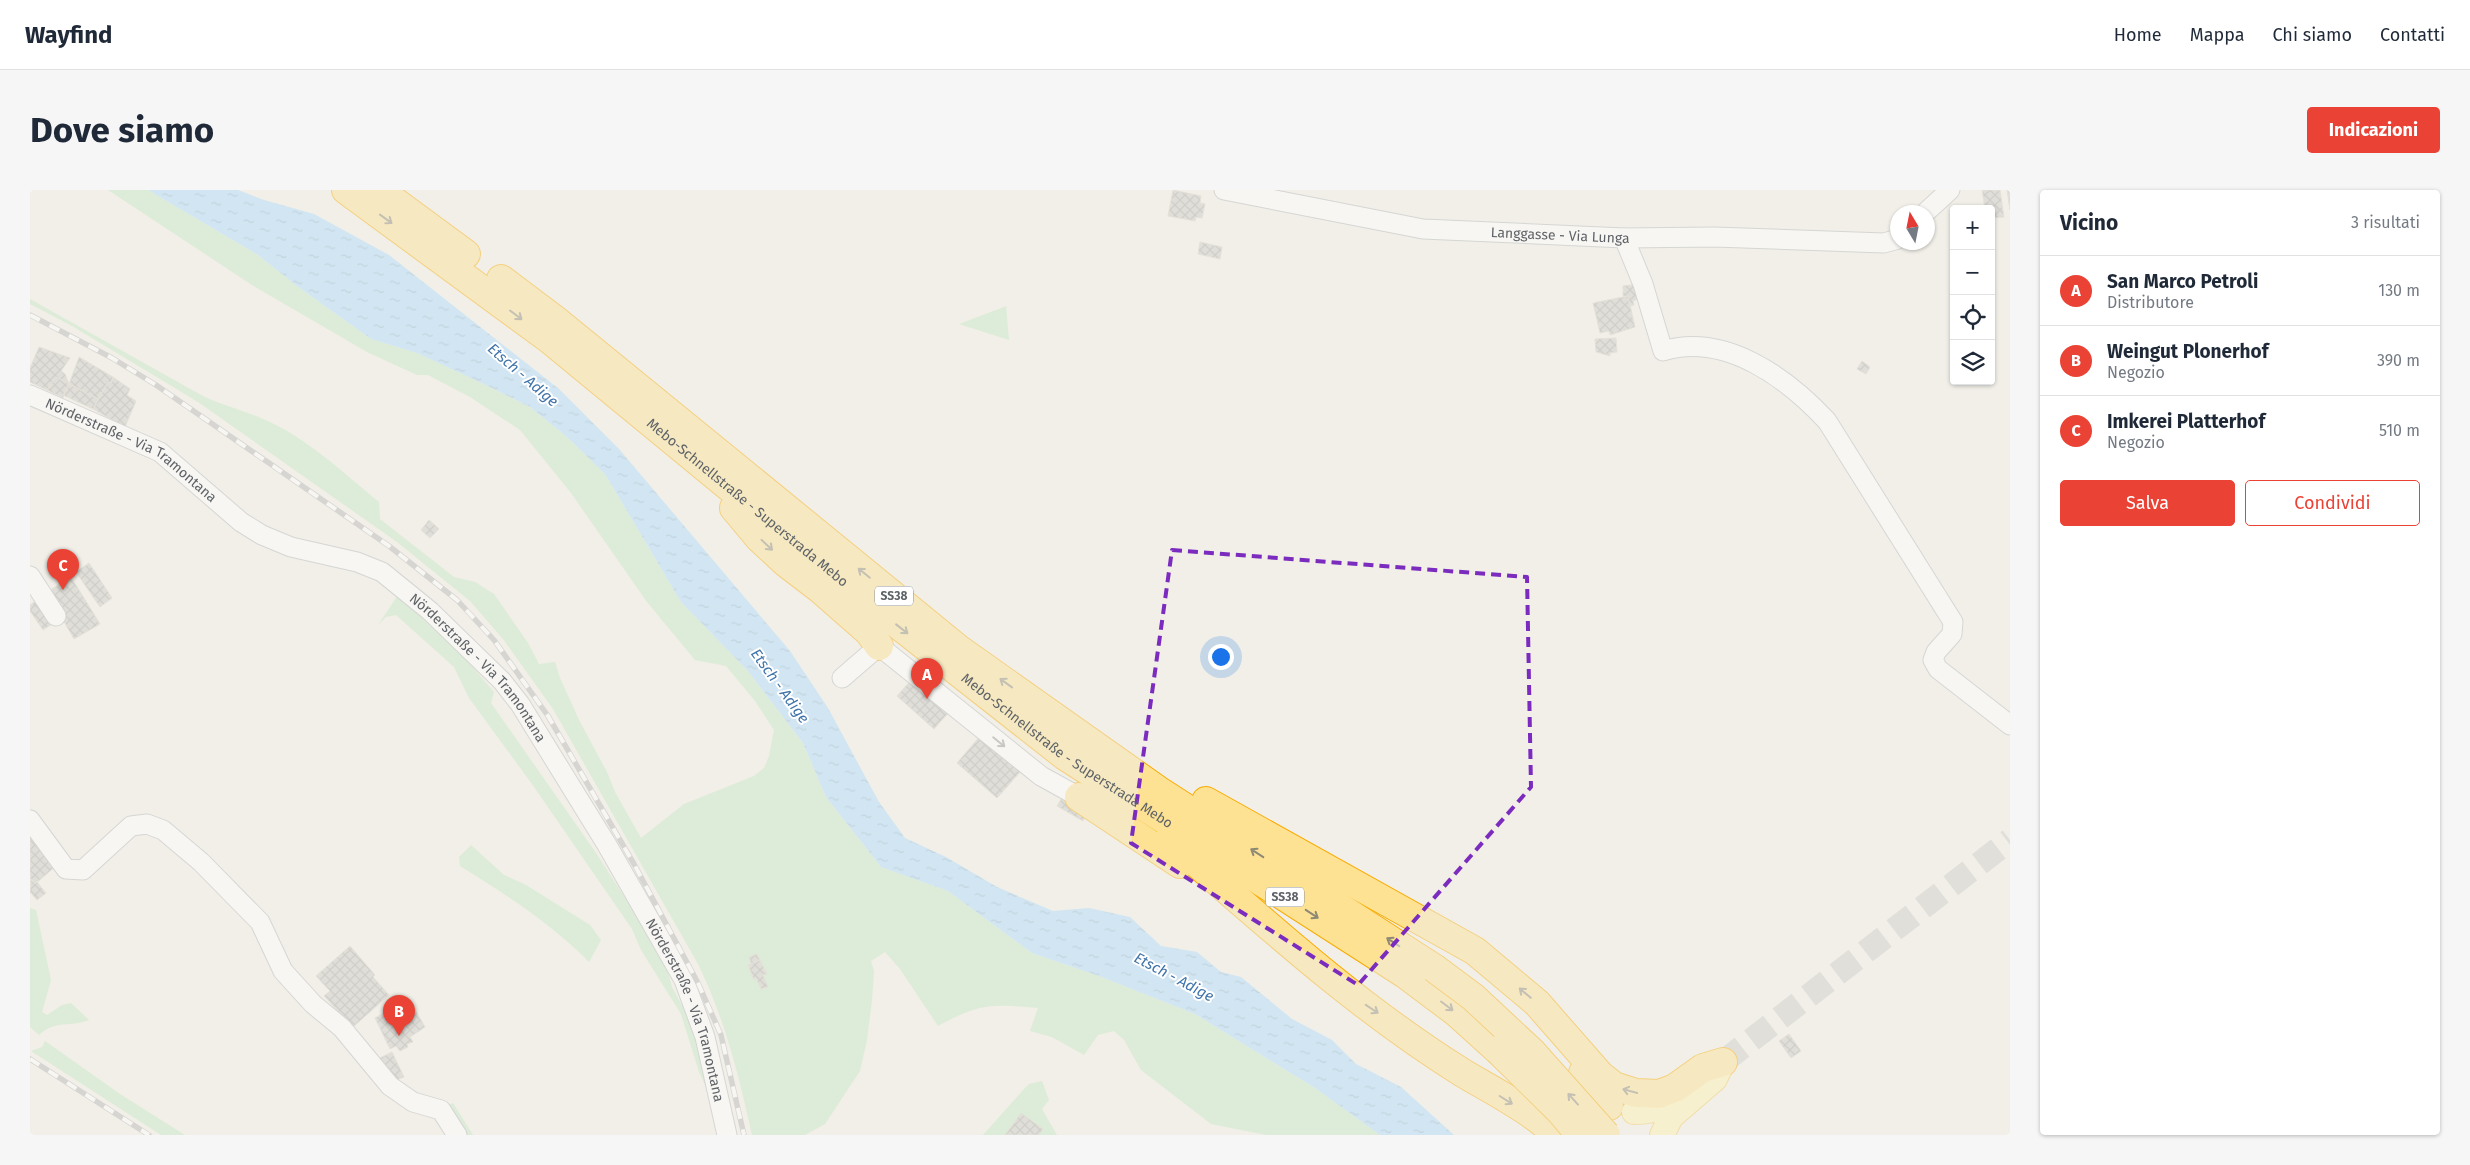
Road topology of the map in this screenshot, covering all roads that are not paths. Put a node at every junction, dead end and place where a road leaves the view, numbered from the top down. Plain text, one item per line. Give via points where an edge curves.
1 (346, 190) edge
2 (379, 190) edge
3 (1224, 190) edge
4 (1950, 190) edge
5 (1934, 205) edge
6 (1624, 238) junction
7 (1890, 241) edge
8 (30, 395) edge
9 (663, 434) junction
10 (30, 576) edge
11 (56, 616) dead end
12 (878, 646) junction
13 (842, 678) dead end
14 (1040, 708) junction
15 (2010, 725) edge
16 (1065, 756) junction
17 (1079, 797) joint
18 (30, 820) edge
19 (1344, 987) junction
20 (1559, 1028) junction
21 (1723, 1062) junction
22 (1622, 1109) junction
23 (1567, 1134) edge
24 (457, 1135) edge
25 (727, 1135) edge
26 (1606, 1135) edge
27 (1656, 1135) edge
28 (1662, 1135) edge

1 -> 9 highway, Mebo-Schnellstraße - Superstrada Mebo / SS38 via 548,339
14 -> 2 highway, Mebo-Schnellstraße - Superstrada Mebo / SS38 via 953,644 558,322
3 - 6 street, Langgasse - Via Lunga via 1423,229
4 - 5 street
6 - 7 street, Langgasse - Via Lunga
6 - 15 street via 1646,292 1664,351 1708,347 1756,364 1826,421 1952,622 1952,634 1933,660 1938,669
8 - 25 street, Nörderstraße - Via Tramontana via 160,452 241,522 262,535 291,547 357,562 382,572 430,611 502,681 520,704 607,845 684,980 705,1037
9 -> 12 highway via 673,453 741,515 759,538 869,632
9 -> 16 highway, Mebo-Schnellstraße - Superstrada Mebo / SS38
10 - 11 street
12 - 13 street
12 -> 17 street via 1041,776
20 -> 14 highway via 1537,1003 1467,946 1164,778 1072,716
26 -> 14 highway, Mebo-Schnellstraße - Superstrada Mebo / SS38, bridge via 1532,1052 1473,997
16 - 19 highway via 1081,776 1166,836
16 -> 23 highway, Mebo-Schnellstraße - Superstrada Mebo / SS38, bridge via 1405,974 1457,1013 1560,1111
17 - 19 highway via 1193,873 1325,982
18 - 24 street via 66,869 71,870 82,870 130,826 147,824 162,830 201,862 260,922 283,971 313,1004 342,1028 390,1086 414,1102 441,1110
19 -> 23 highway via 1443,1061
21 -> 20 highway via 1703,1068 1675,1088 1659,1094 1636,1093 1614,1086 1600,1075
20 - 22 highway via 1590,1088
21 - 22 main road via 1668,1106 1653,1111
21 - 28 main road via 1715,1079 1672,1117
22 - 27 main road via 1648,1122

